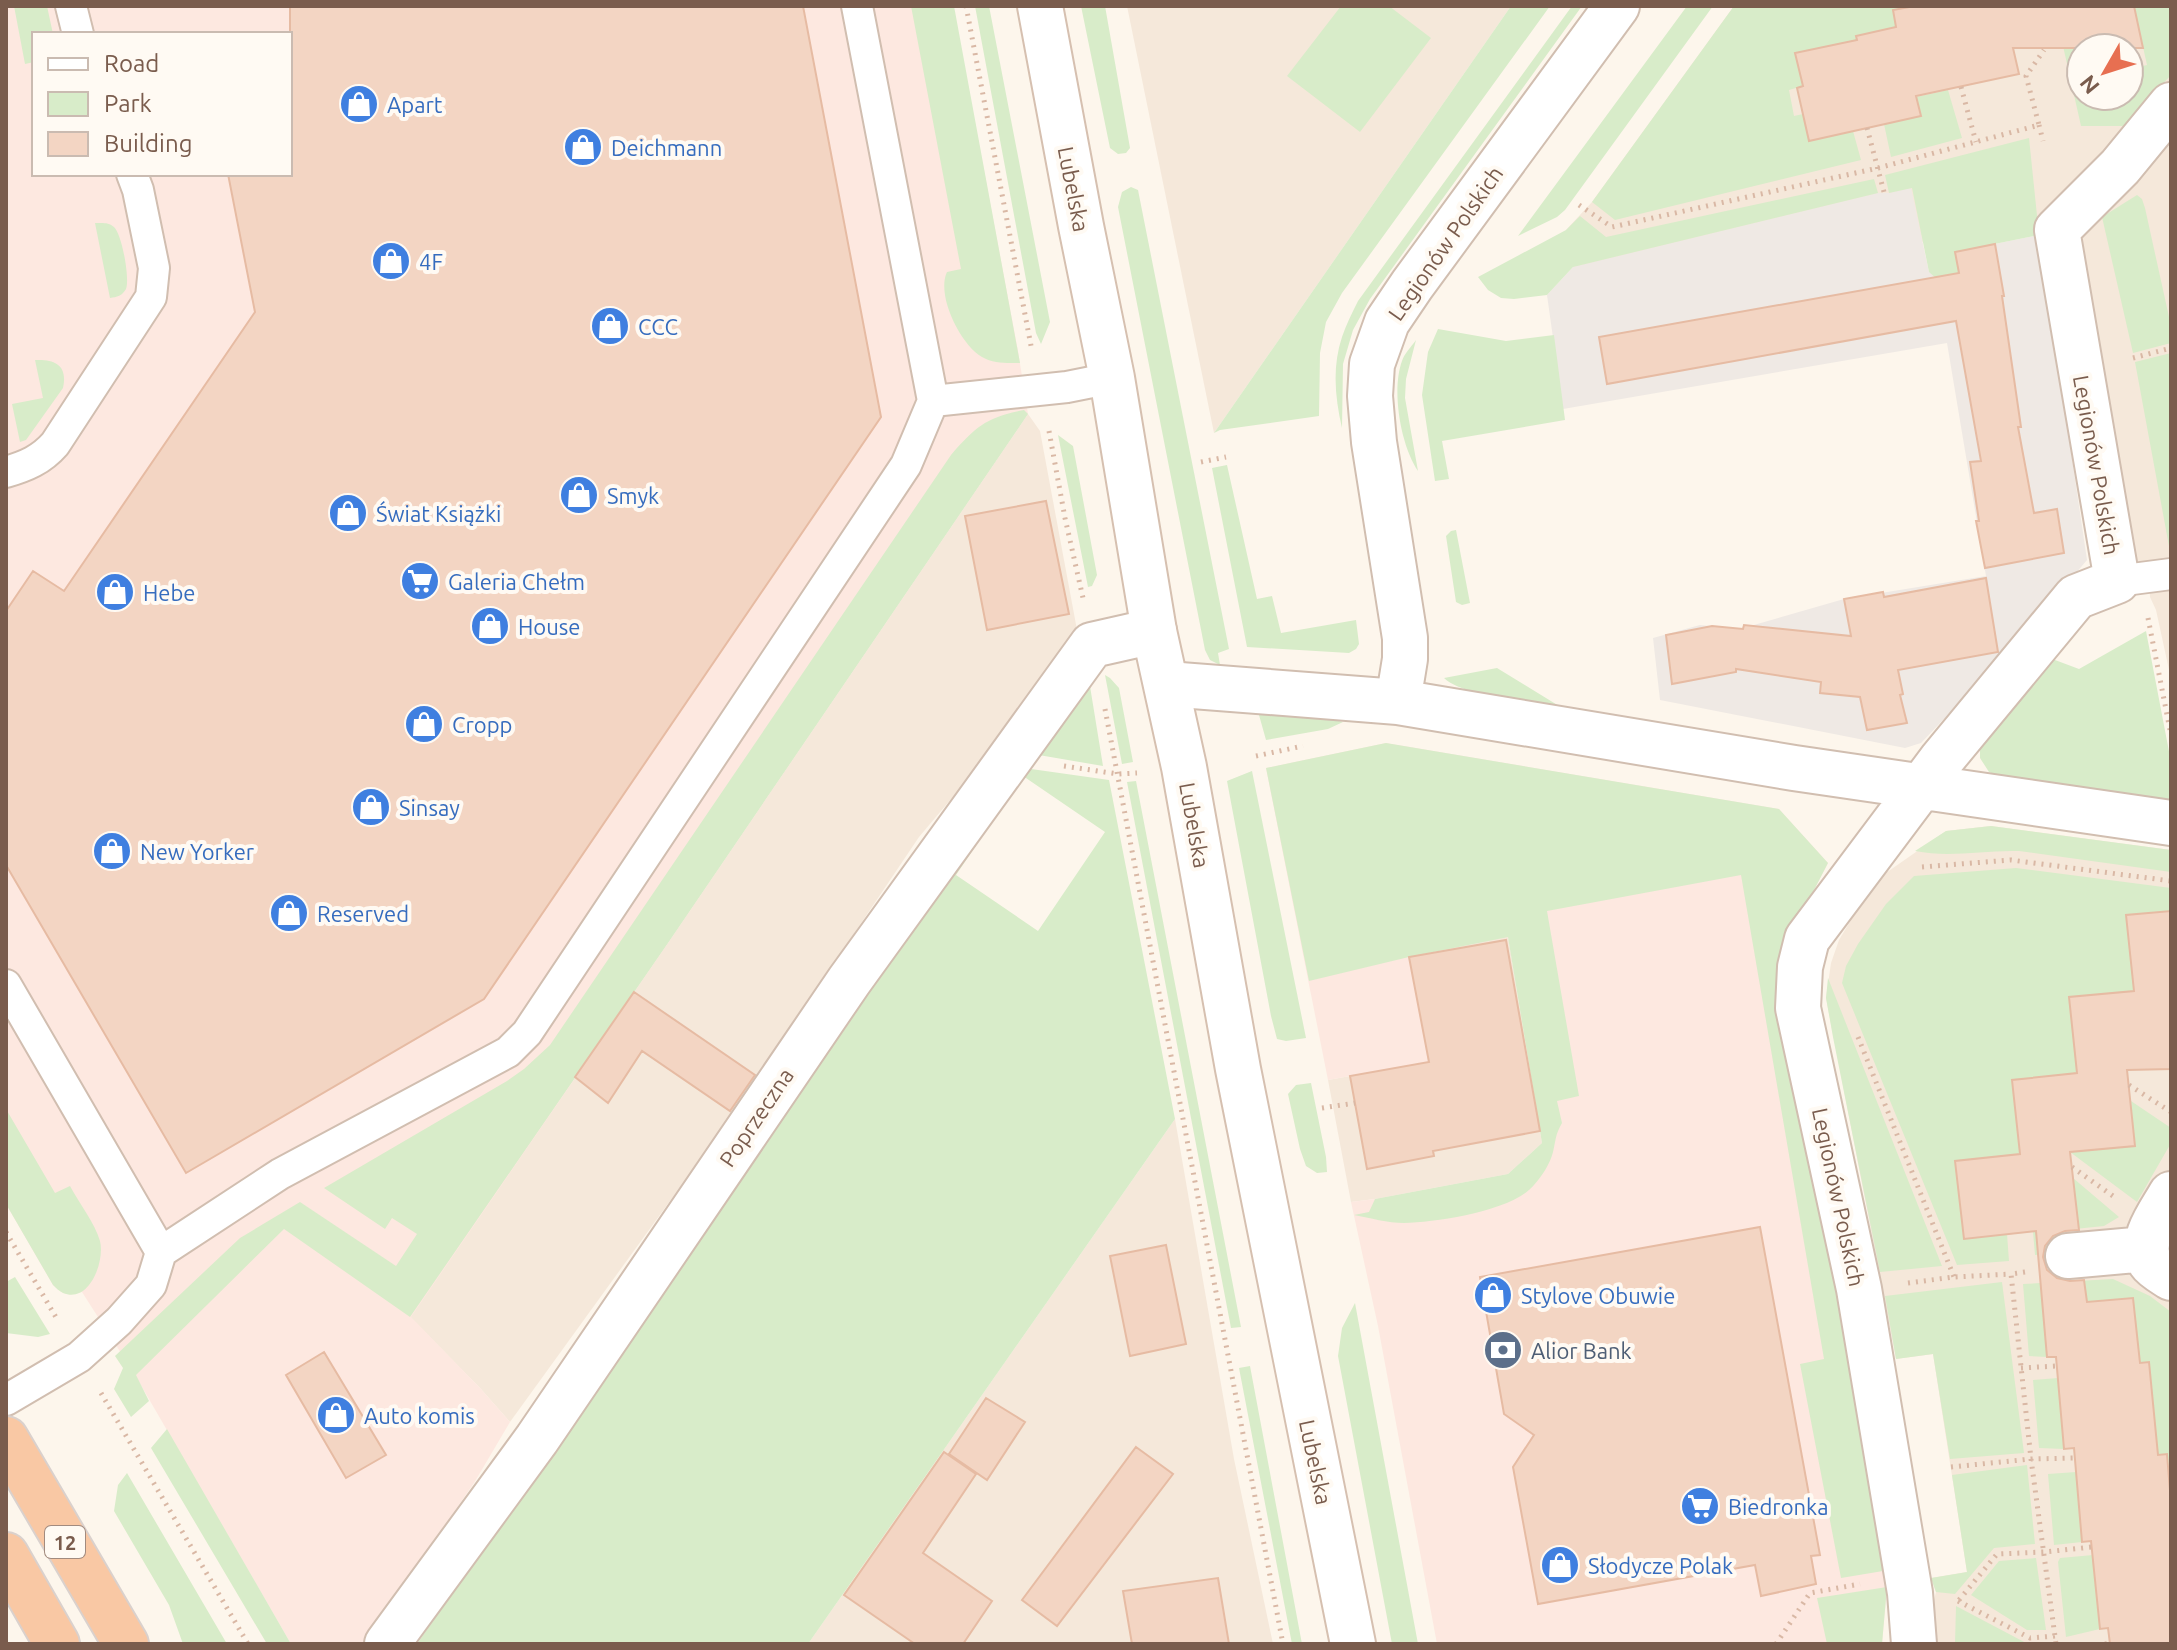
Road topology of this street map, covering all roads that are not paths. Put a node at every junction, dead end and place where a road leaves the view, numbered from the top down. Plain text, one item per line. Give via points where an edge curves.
1 (71, 6) edge
2 (857, 6) edge
3 (1040, 6) edge
4 (1617, 6) edge
5 (78, 32) edge
6 (2171, 105) edge
7 (133, 176) edge
8 (1112, 378) junction
9 (933, 401) junction
10 (6, 472) edge
11 (2171, 574) edge
12 (2129, 580) junction
13 (1154, 631) junction
14 (1167, 684) junction
15 (1398, 702) junction
16 (1922, 787) junction
17 (2171, 823) edge
18 (6, 985) edge
19 (2171, 1194) edge
20 (161, 1252) junction
21 (2054, 1263) road end
22 (2159, 1264) edge
23 (6, 1400) edge
24 (6, 1439) edge
25 (6, 1555) edge
26 (57, 1644) edge
27 (126, 1644) edge
28 (387, 1644) edge
29 (1353, 1644) edge
30 (1914, 1644) edge

1 - 5 lane
2 - 9 lane
3 - 8 street, Lubelska
4 - 15 street, Legionów Polskich via 1412,285 1387,322 1372,364 1374,442 1405,638
6 - 12 street, Legionów Polskich via 2120,167 2057,230
7 - 10 lane via 154,268 151,297 47,454
8 - 9 lane
8 - 13 street, Lubelska
9 - 20 lane via 906,465 527,1033 508,1052 280,1174
11 - 12 lane
12 - 16 street, Legionów Polskich via 2076,597
13 - 14 street, Lubelska
13 - 28 street, Poprzeczna via 1092,645 849,981 537,1439
14 - 15 street
14 - 29 street, Lubelska
15 - 16 street
16 - 17 street
16 - 30 street, Legionów Polskich via 1807,939 1798,1008 1859,1289
18 - 20 lane
19 - 22 street via 2150,1231
20 - 23 lane via 151,1285 119,1321 79,1357
21 - 22 street
24 - 27 highway, 12
25 - 26 highway, 12

